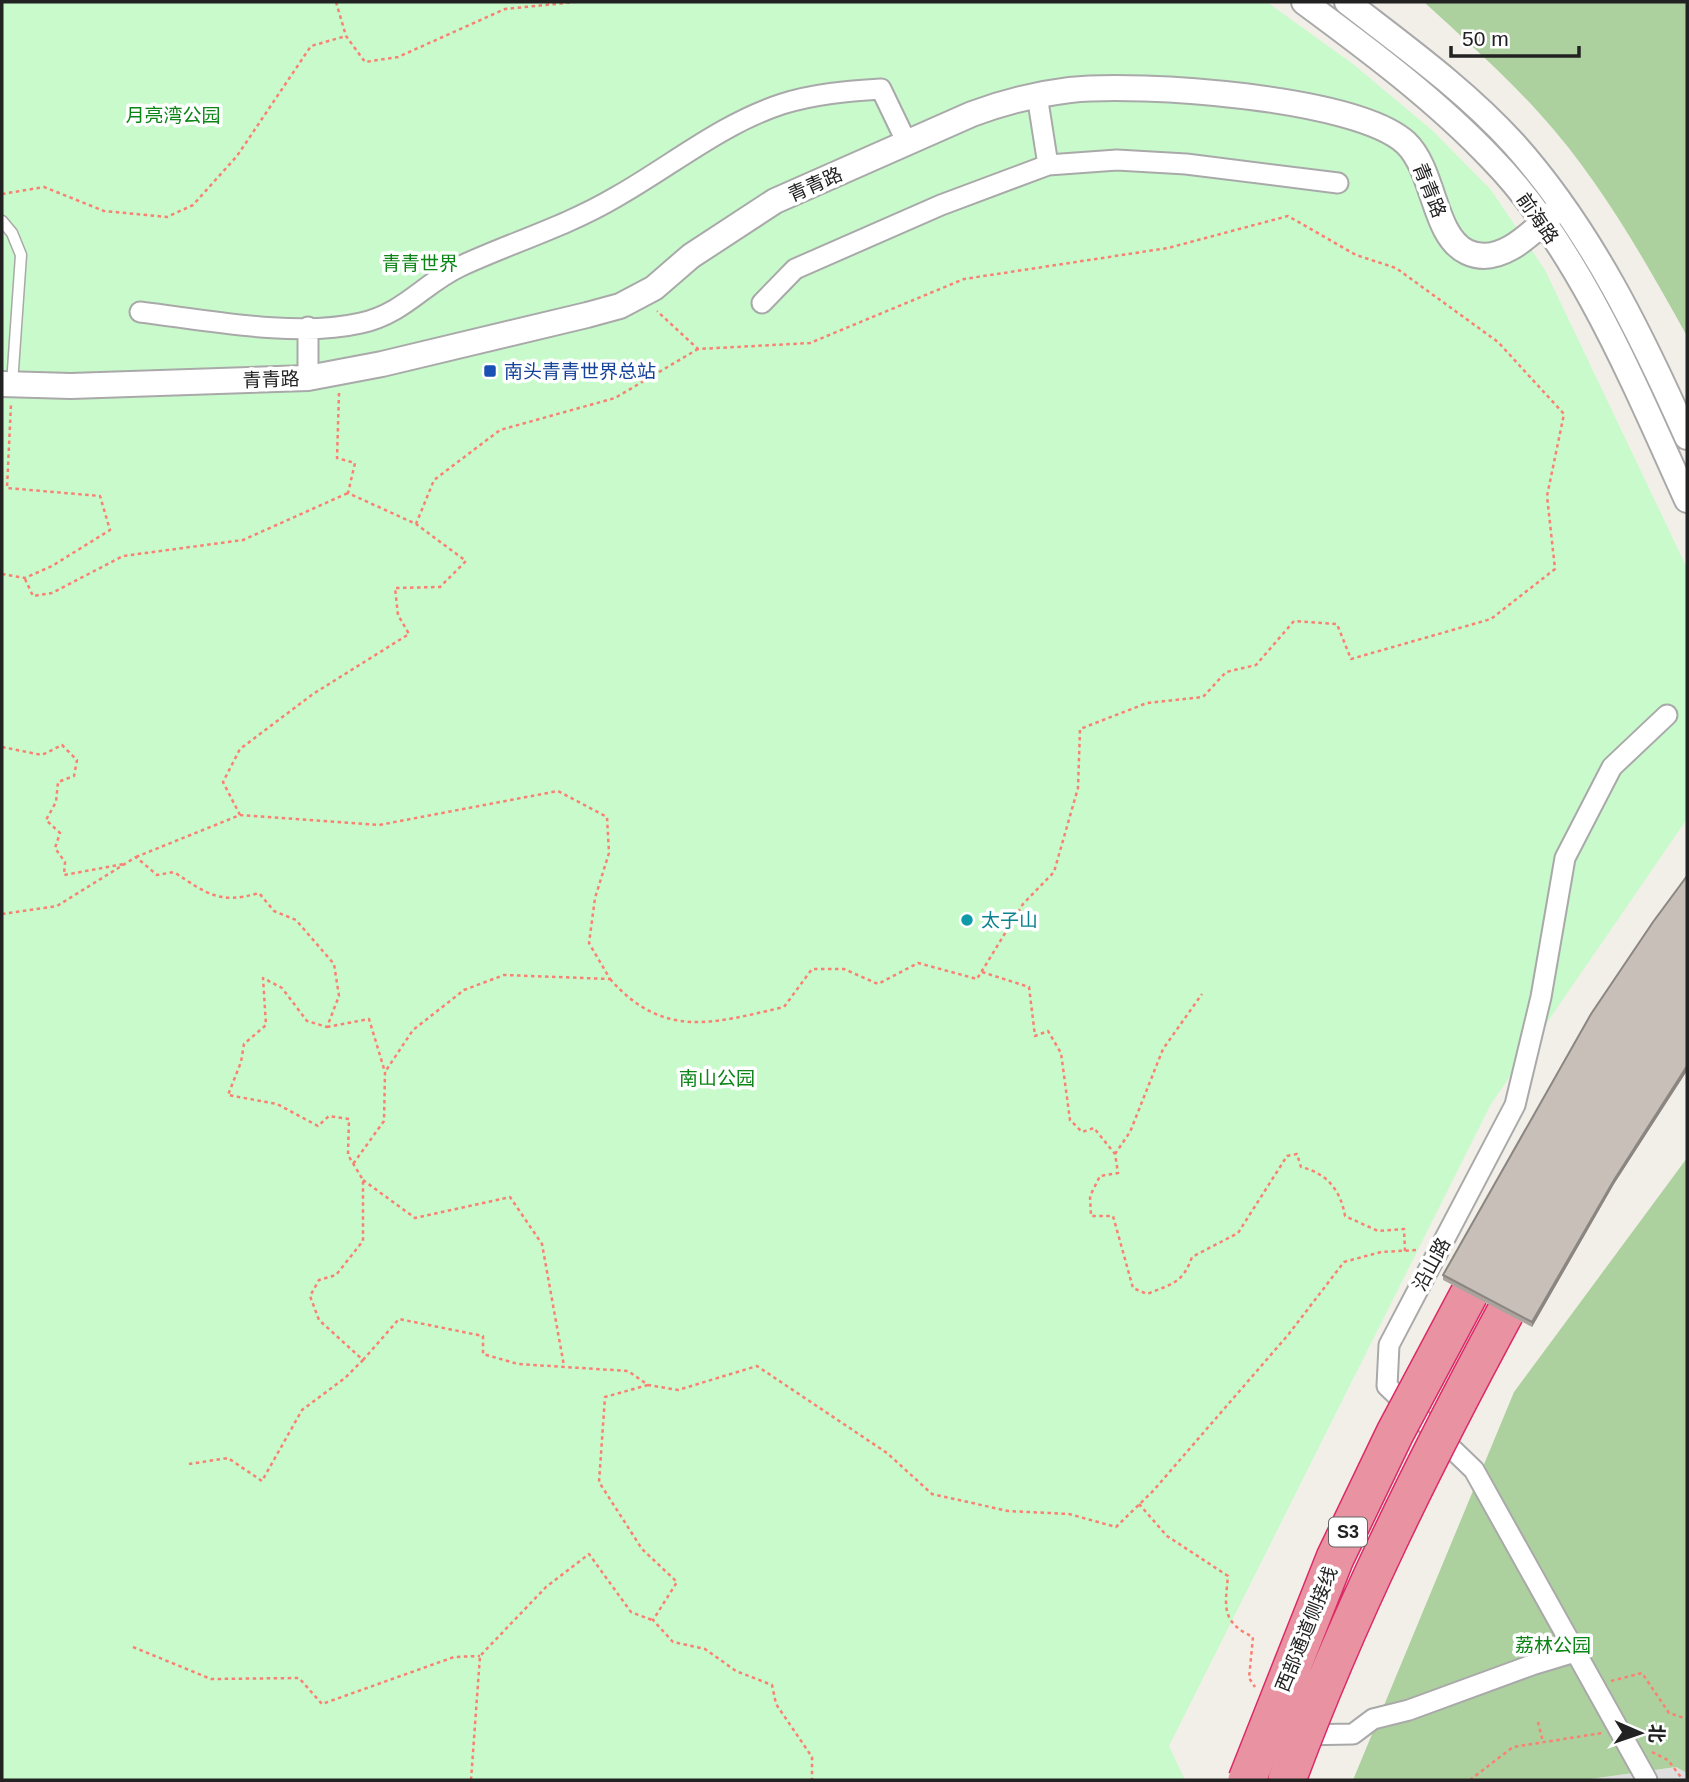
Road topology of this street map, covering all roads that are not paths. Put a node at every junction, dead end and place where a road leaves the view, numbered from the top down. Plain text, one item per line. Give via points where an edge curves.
1 (1304, 2) edge
2 (1347, 2) edge
3 (1037, 96) junction
4 (907, 143) junction
5 (1048, 165) junction
6 (1338, 183) dead end
7 (1552, 214) junction
8 (2, 221) edge
9 (762, 303) dead end
10 (140, 312) dead end
11 (308, 327) junction
12 (308, 378) junction
13 (7, 384) edge
14 (1687, 437) edge
15 (1687, 500) edge
16 (1667, 715) dead end
17 (1469, 1293) edge
18 (1505, 1313) edge
19 (1575, 1652) junction
20 (1287, 1735) dead end
21 (1247, 1780) edge
22 (1287, 1780) edge
23 (1647, 1780) edge

1 - 7 street, 前海路 via 1434,104
2 - 7 street, 前海路 via 1465,95 1515,145
3 - 4 street, 青青路 via 991,107
3 - 5 street
3 - 7 street, 青青路 via 1069,90 1142,88 1261,99 1379,127 1407,144 1424,169 1449,236 1469,253 1494,255 1509,249
4 - 11 street via 881,89 841,91 781,104 705,140 568,222 459,267 401,309 360,323
4 - 12 street, 青青路 via 775,201 691,256 654,288 620,306
5 - 6 street via 1117,160 1186,164
5 - 9 street via 941,205 795,269
7 - 14 street, 前海路 via 1591,248
7 - 15 street, 前海路
8 - 13 lane via 21,255
10 - 11 street
11 - 12 street
12 - 13 street, 青青路
16 - 19 street, 沿山路 via 1612,767 1565,858 1541,997 1514,1105 1389,1345 1387,1386 1474,1470
17 - 21 highway, 西部通道侧接线 / S3, bridge via 1335,1558
18 - 22 highway, 西部通道侧接线 / S3, bridge via 1378,1561 1322,1686
19 - 20 street via 1373,1719 1353,1734
19 - 23 street, 沿山路

